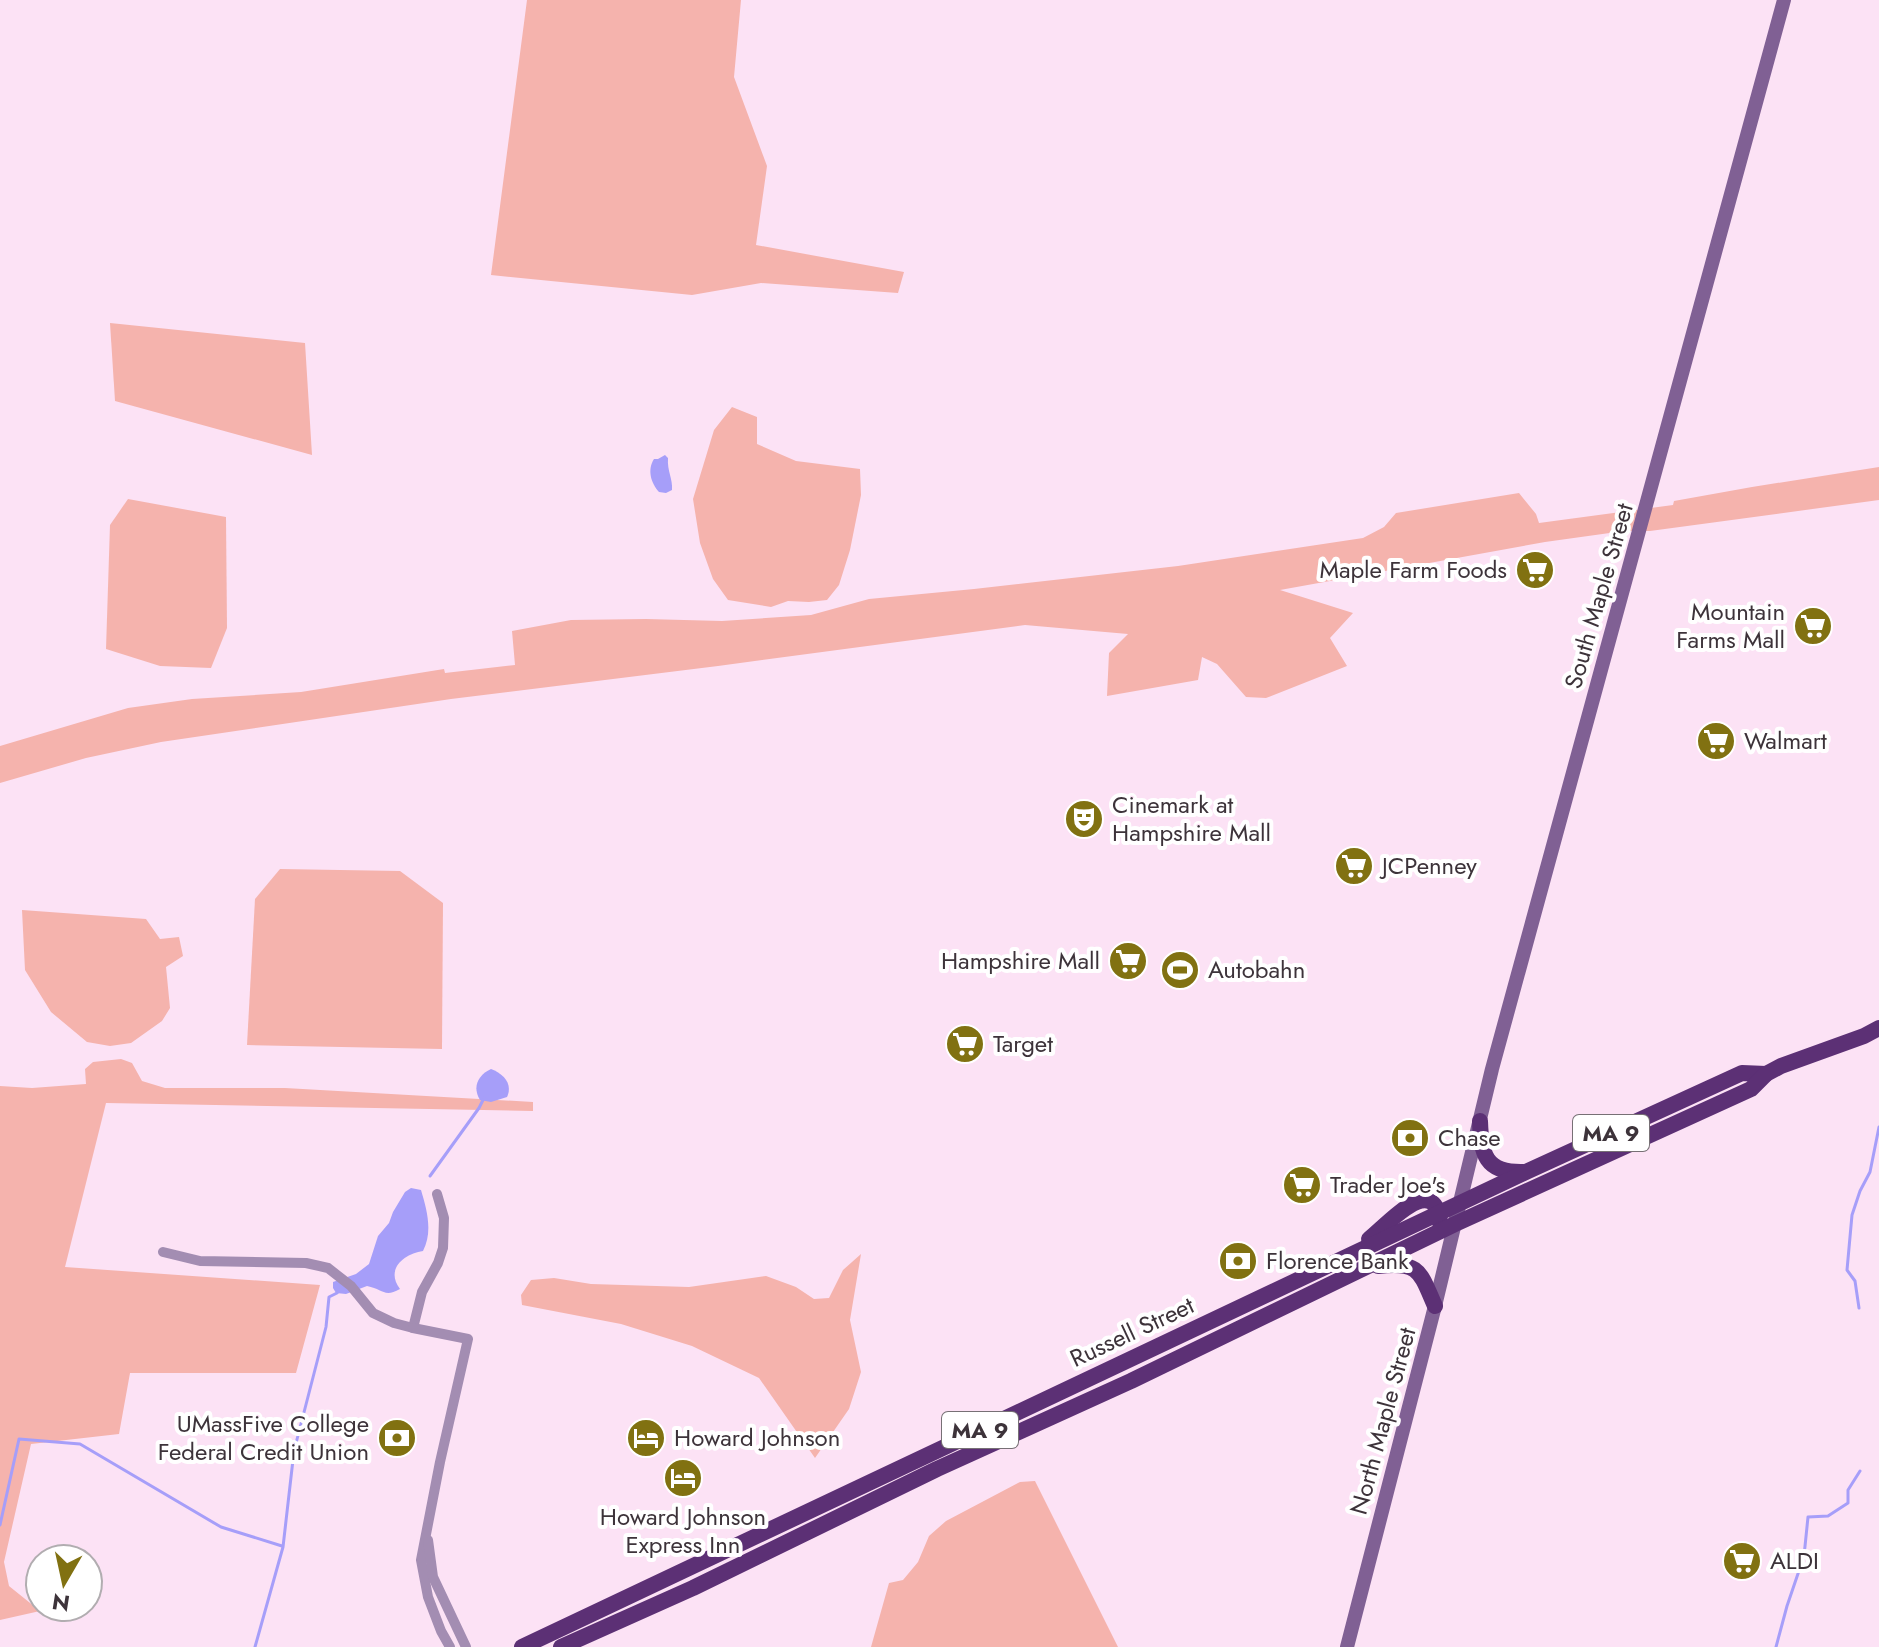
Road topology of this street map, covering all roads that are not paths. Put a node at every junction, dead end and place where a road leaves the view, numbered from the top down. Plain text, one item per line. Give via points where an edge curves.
1 (1784, 0) edge
2 (1879, 1028) edge
3 (1766, 1074) junction
4 (1480, 1121) junction
5 (1528, 1171) junction
6 (437, 1194) dead end
7 (1459, 1205) junction
8 (1439, 1214) junction
9 (1455, 1224) junction
10 (1438, 1232) junction
11 (163, 1252) dead end
12 (1365, 1267) junction
13 (1435, 1306) junction
14 (413, 1328) junction
15 (430, 1510) junction
16 (450, 1647) edge
17 (466, 1647) edge
18 (522, 1647) edge
19 (561, 1647) edge
20 (1347, 1647) edge

1 - 4 main road, South Maple Street
2 - 3 highway, Russell Street / MA 9
3 - 5 highway, Russell Street / MA 9 via 1742,1073
3 - 9 highway, Russell Street / MA 9 via 1751,1089
4 - 5 highway via 1480,1142 1490,1163 1507,1172
4 - 7 main road, South Maple Street
5 - 7 highway, Russell Street / MA 9
6 - 14 street via 444,1218 443,1248 422,1292
7 - 8 highway, Russell Street / MA 9
7 - 9 main road, North Maple Street
8 - 10 highway
8 - 18 highway, Russell Street / MA 9
9 - 10 highway, Russell Street / MA 9
9 - 13 main road, North Maple Street
10 - 12 highway, Russell Street / MA 9
11 - 14 street via 200,1261 328,1268 373,1313
12 - 13 highway via 1411,1267
12 - 19 highway, Russell Street / MA 9
13 - 20 main road, North Maple Street
14 - 15 street via 468,1339
15 - 16 street via 421,1570
15 - 17 street via 433,1577

